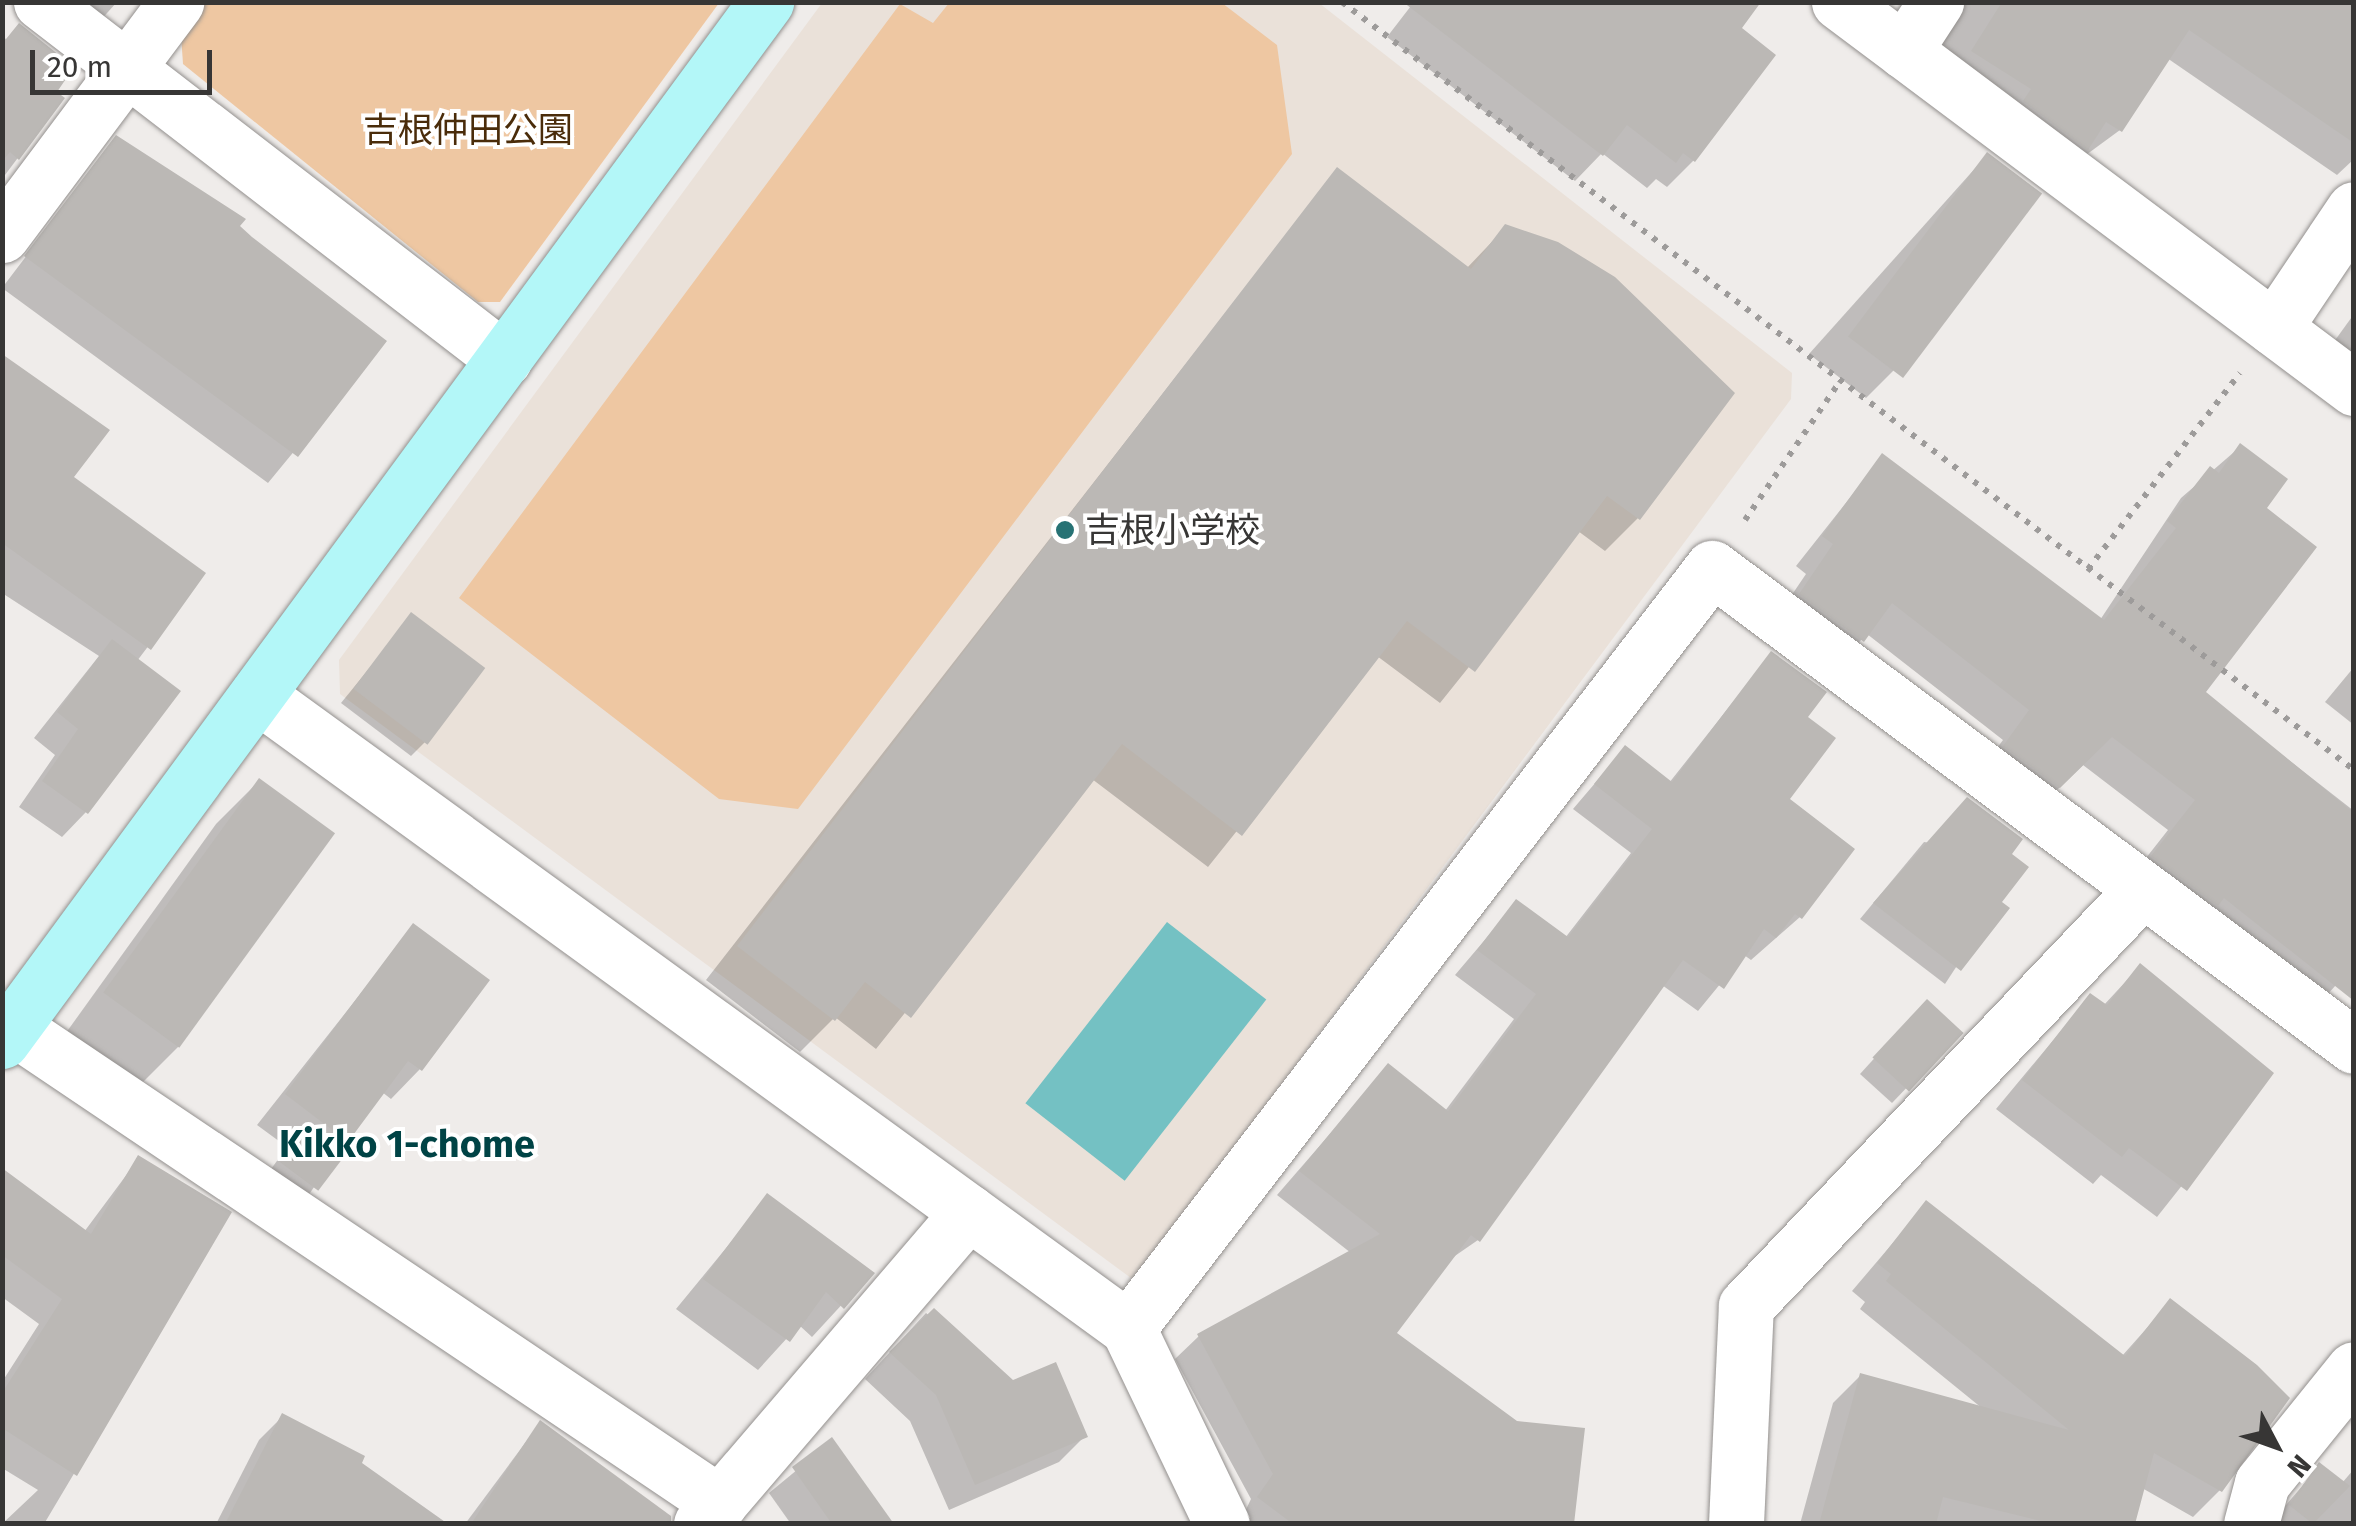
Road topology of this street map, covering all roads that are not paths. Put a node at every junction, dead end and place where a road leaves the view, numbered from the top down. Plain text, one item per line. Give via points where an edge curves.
1 (40, 2) edge
2 (176, 2) edge
3 (766, 2) edge
4 (1839, 2) edge
5 (1936, 2) edge
6 (1904, 51) junction
7 (125, 74) junction
8 (2354, 209) edge
9 (2, 235) edge
10 (2274, 328) junction
11 (504, 359) junction
12 (2354, 388) edge
13 (257, 695) junction
14 (2140, 892) junction
15 (6, 1029) edge
16 (2354, 1046) edge
17 (968, 1212) junction
18 (1128, 1328) junction
19 (2354, 1368) edge
20 (710, 1513) edge
21 (1222, 1524) edge
22 (1736, 1524) edge
23 (2251, 1524) edge

1 - 7 street
2 - 7 street
3 - 11 street
4 - 6 street
5 - 6 street
6 - 10 street
7 - 9 street
7 - 11 street
8 - 10 street
10 - 12 street
11 - 13 street
13 - 15 street
13 - 17 street
14 - 16 street
14 - 18 street via 1712,568
14 - 22 street via 1746,1306
15 - 20 street
17 - 18 street
17 - 20 street
18 - 21 street
19 - 23 street via 2262,1482

